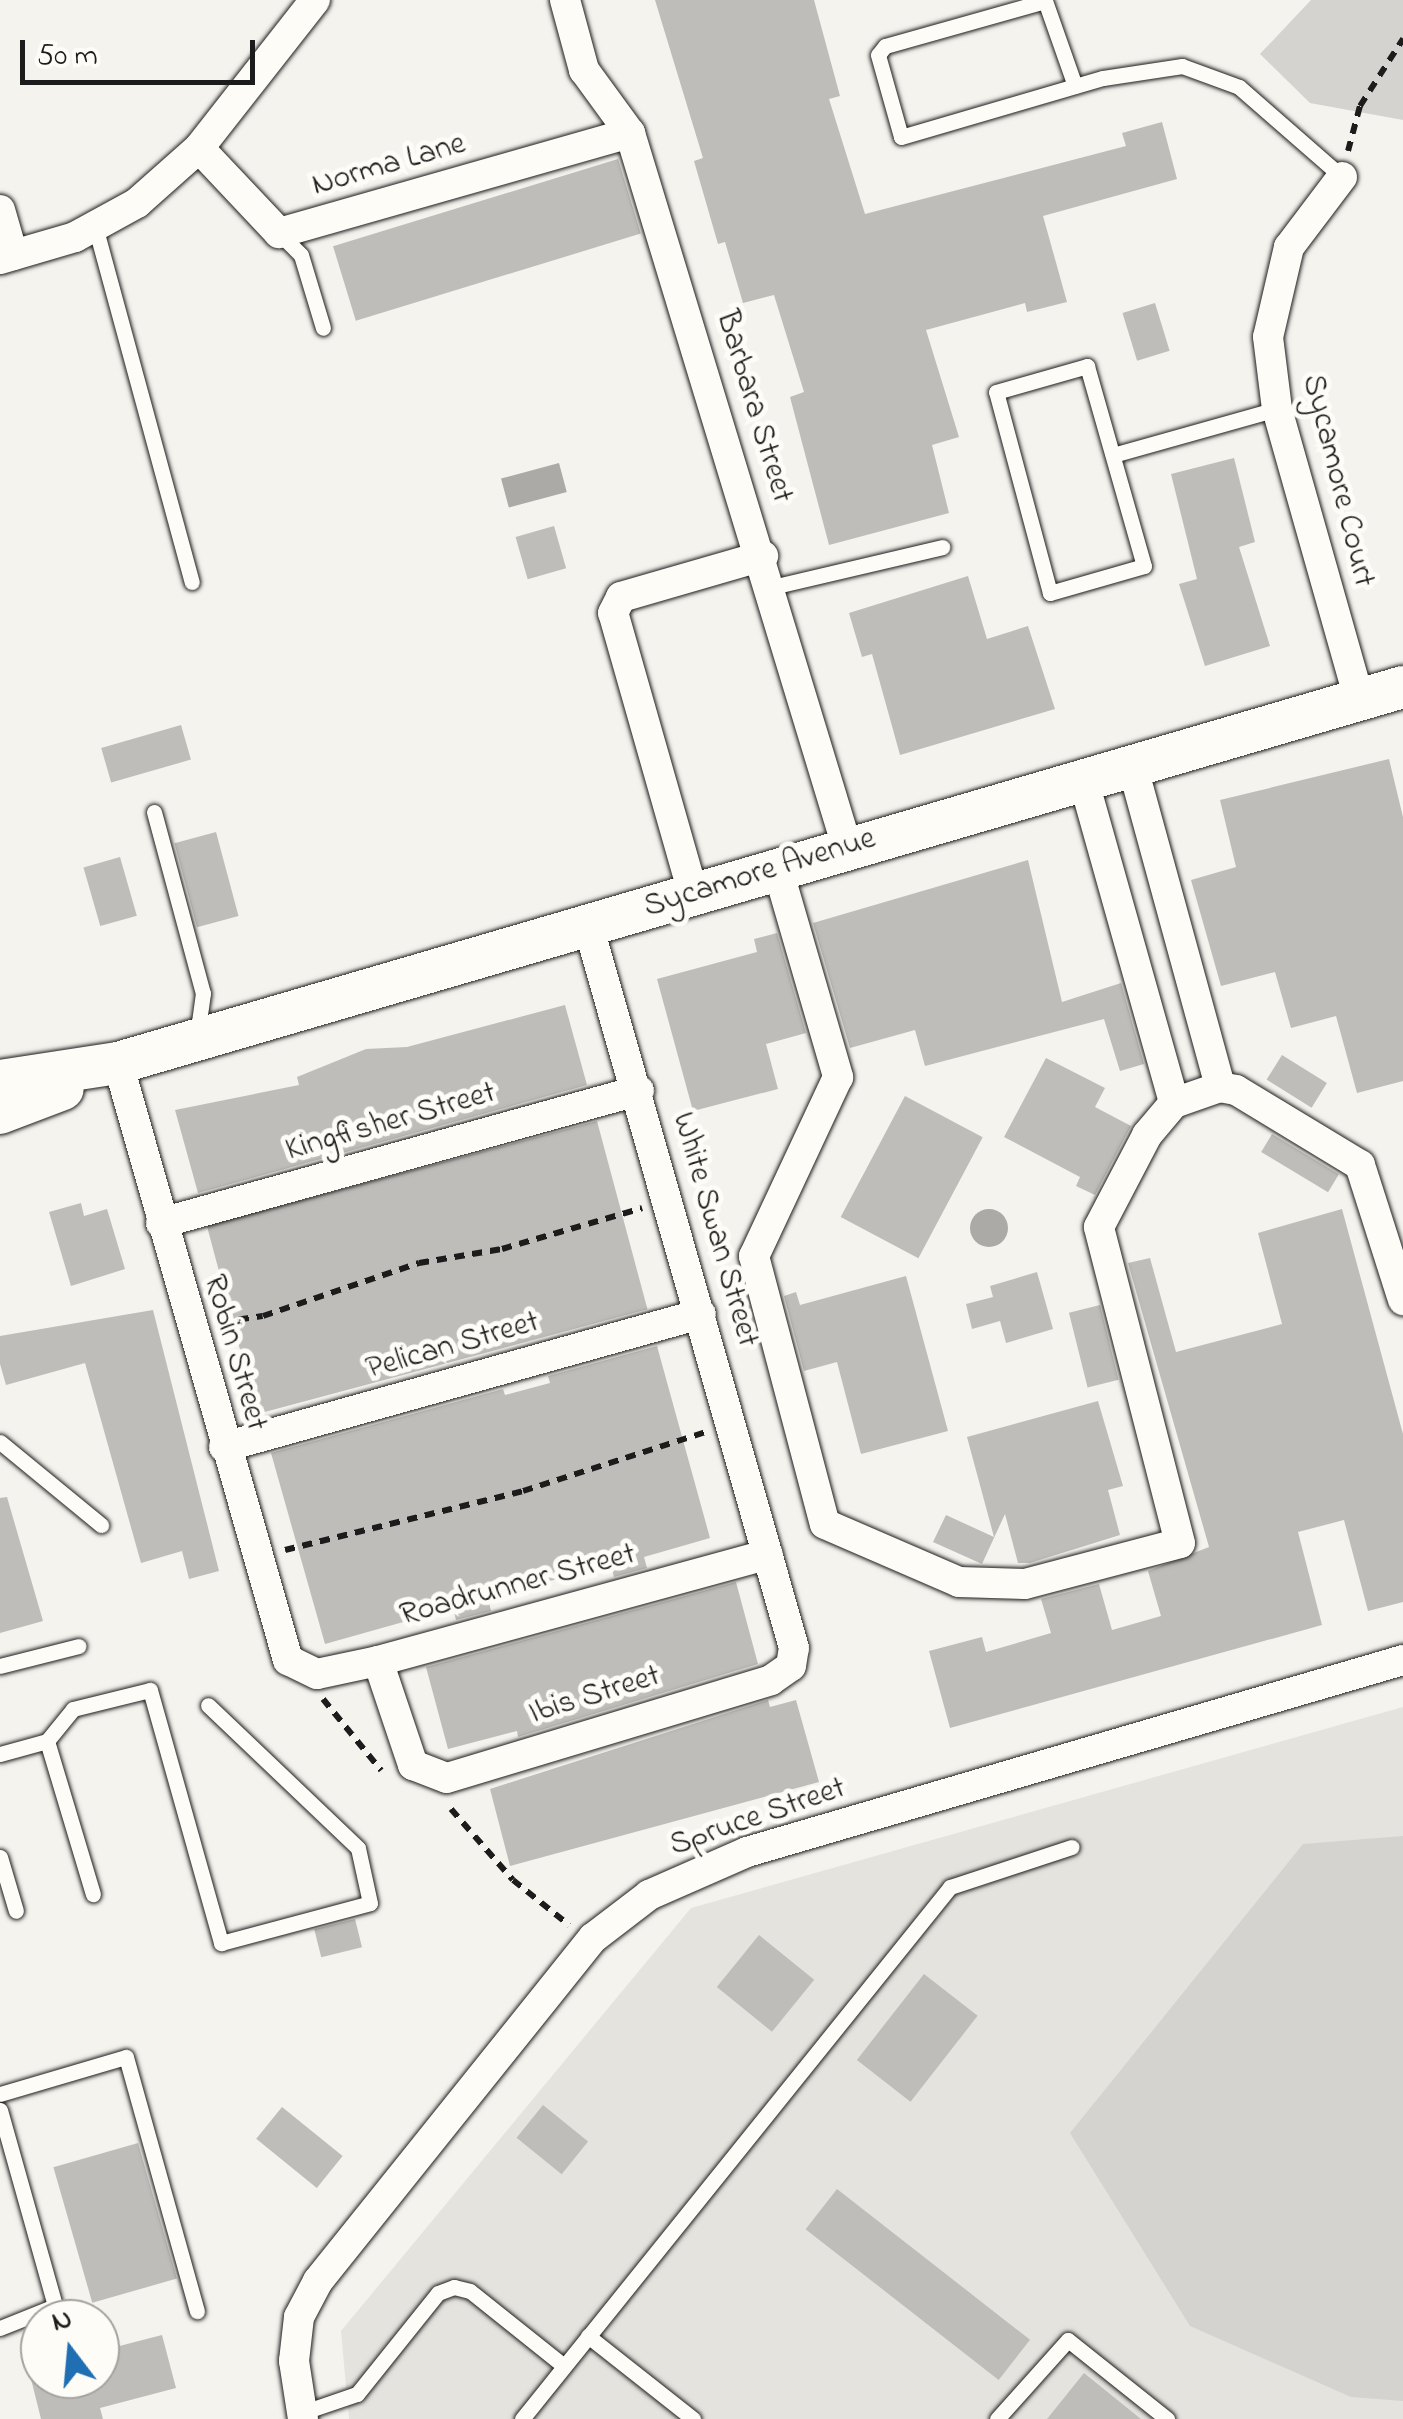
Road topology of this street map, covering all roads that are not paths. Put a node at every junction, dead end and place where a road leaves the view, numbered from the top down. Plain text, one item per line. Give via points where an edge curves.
1 (275, 0) edge
2 (565, 0) edge
3 (306, 10) edge
4 (1075, 86) junction
5 (630, 133) junction
6 (199, 148) junction
7 (1342, 176) joint
8 (0, 210) edge
9 (95, 226) junction
10 (279, 233) junction
11 (6, 257) edge
12 (323, 328) dead end
13 (1277, 409) junction
14 (1112, 455) junction
15 (942, 546) dead end
16 (763, 556) junction
17 (192, 582) dead end
18 (772, 587) junction
19 (1403, 687) edge
20 (1359, 700) junction
21 (1132, 768) junction
22 (1084, 782) junction
23 (154, 812) dead end
24 (848, 847) junction
25 (778, 870) junction
26 (693, 893) junction
27 (588, 926) junction
28 (196, 1040) junction
29 (118, 1064) junction
30 (0, 1081) edge
31 (1220, 1087) junction
32 (639, 1090) junction
33 (1174, 1103) junction
34 (0, 1113) edge
35 (161, 1224) junction
36 (1403, 1300) edge
37 (702, 1314) junction
38 (0, 1442) edge
39 (224, 1447) junction
40 (100, 1525) dead end
41 (768, 1554) junction
42 (79, 1646) dead end
43 (1403, 1660) edge
44 (378, 1661) junction
45 (0, 1666) edge
46 (317, 1674) joint
47 (208, 1705) dead end
48 (48, 1740) junction
49 (0, 1754) edge
50 (1072, 1847) dead end
51 (0, 1857) edge
52 (93, 1894) dead end
53 (16, 1911) dead end
54 (0, 2094) edge
55 (0, 2110) edge
56 (197, 2311) dead end
57 (0, 2328) edge
58 (588, 2336) junction
59 (564, 2366) junction
60 (304, 2415) edge
61 (522, 2419) edge
62 (693, 2419) edge
63 (998, 2419) edge
64 (1167, 2419) edge

1 - 3 street
2 - 5 street, Barbara Street via 584,70
3 - 6 street
4 - 4 lane via 1045,1 885,46 878,55 901,137
4 - 7 lane via 1182,66 1206,71 1239,87
5 - 10 street, Norma Lane
5 - 16 street, Barbara Street
6 - 9 street via 137,203
6 - 10 street, Norma Lane
7 - 13 street, Sycamore Court via 1288,246 1268,337
8 - 11 street
9 - 11 street
9 - 17 lane
10 - 12 lane via 301,255
13 - 14 lane
13 - 20 street, Sycamore Court
14 - 14 lane via 1144,566 1050,594 996,392 1088,366
15 - 18 lane
16 - 18 street, Barbara Street
16 - 26 street via 621,598 613,613
18 - 24 street, Barbara Street
19 - 20 street, Sycamore Avenue
20 - 21 street, Sycamore Avenue
21 - 22 street, Sycamore Avenue
21 - 31 street
22 - 24 street, Sycamore Avenue
22 - 33 street
23 - 28 lane via 203,993
24 - 25 street, Sycamore Avenue
25 - 26 street, Sycamore Avenue
25 - 33 street via 838,1078 754,1256 825,1524 958,1582 1025,1584 1180,1543 1099,1227 1148,1135
26 - 27 street, Sycamore Avenue
27 - 28 street, Sycamore Avenue
27 - 32 street, White Swan Street
28 - 29 street, Sycamore Avenue
29 - 30 street, Sycamore Avenue
29 - 34 street, Sycamore Avenue
29 - 35 street, Robin Street
31 - 33 street
31 - 36 street via 1236,1090 1360,1165
32 - 35 street, Kingfisher Street
32 - 37 street, White Swan Street
35 - 39 street, Robin Street
37 - 39 street, Pelican Street
37 - 41 street, White Swan Street
38 - 40 lane
39 - 46 street, Robin Street via 288,1660
41 - 44 street, Roadrunner Street
41 - 44 street, Ibis Street via 794,1648 791,1666 771,1680 446,1778 413,1765
42 - 45 lane
43 - 60 street, Spruce Street via 747,1852 649,1895 593,1938 318,2282 298,2317 294,2361
44 - 46 street, Roadrunner Street
47 - 48 lane via 358,1848 370,1903 221,1943 150,1690 74,1709
48 - 49 lane
48 - 52 lane
50 - 58 lane via 950,1886
51 - 53 lane
54 - 56 lane via 126,2057
55 - 57 lane via 54,2306
58 - 59 lane
58 - 62 lane
59 - 60 lane via 470,2291 454,2287 438,2293 358,2394
59 - 61 lane
63 - 64 lane via 1068,2340

